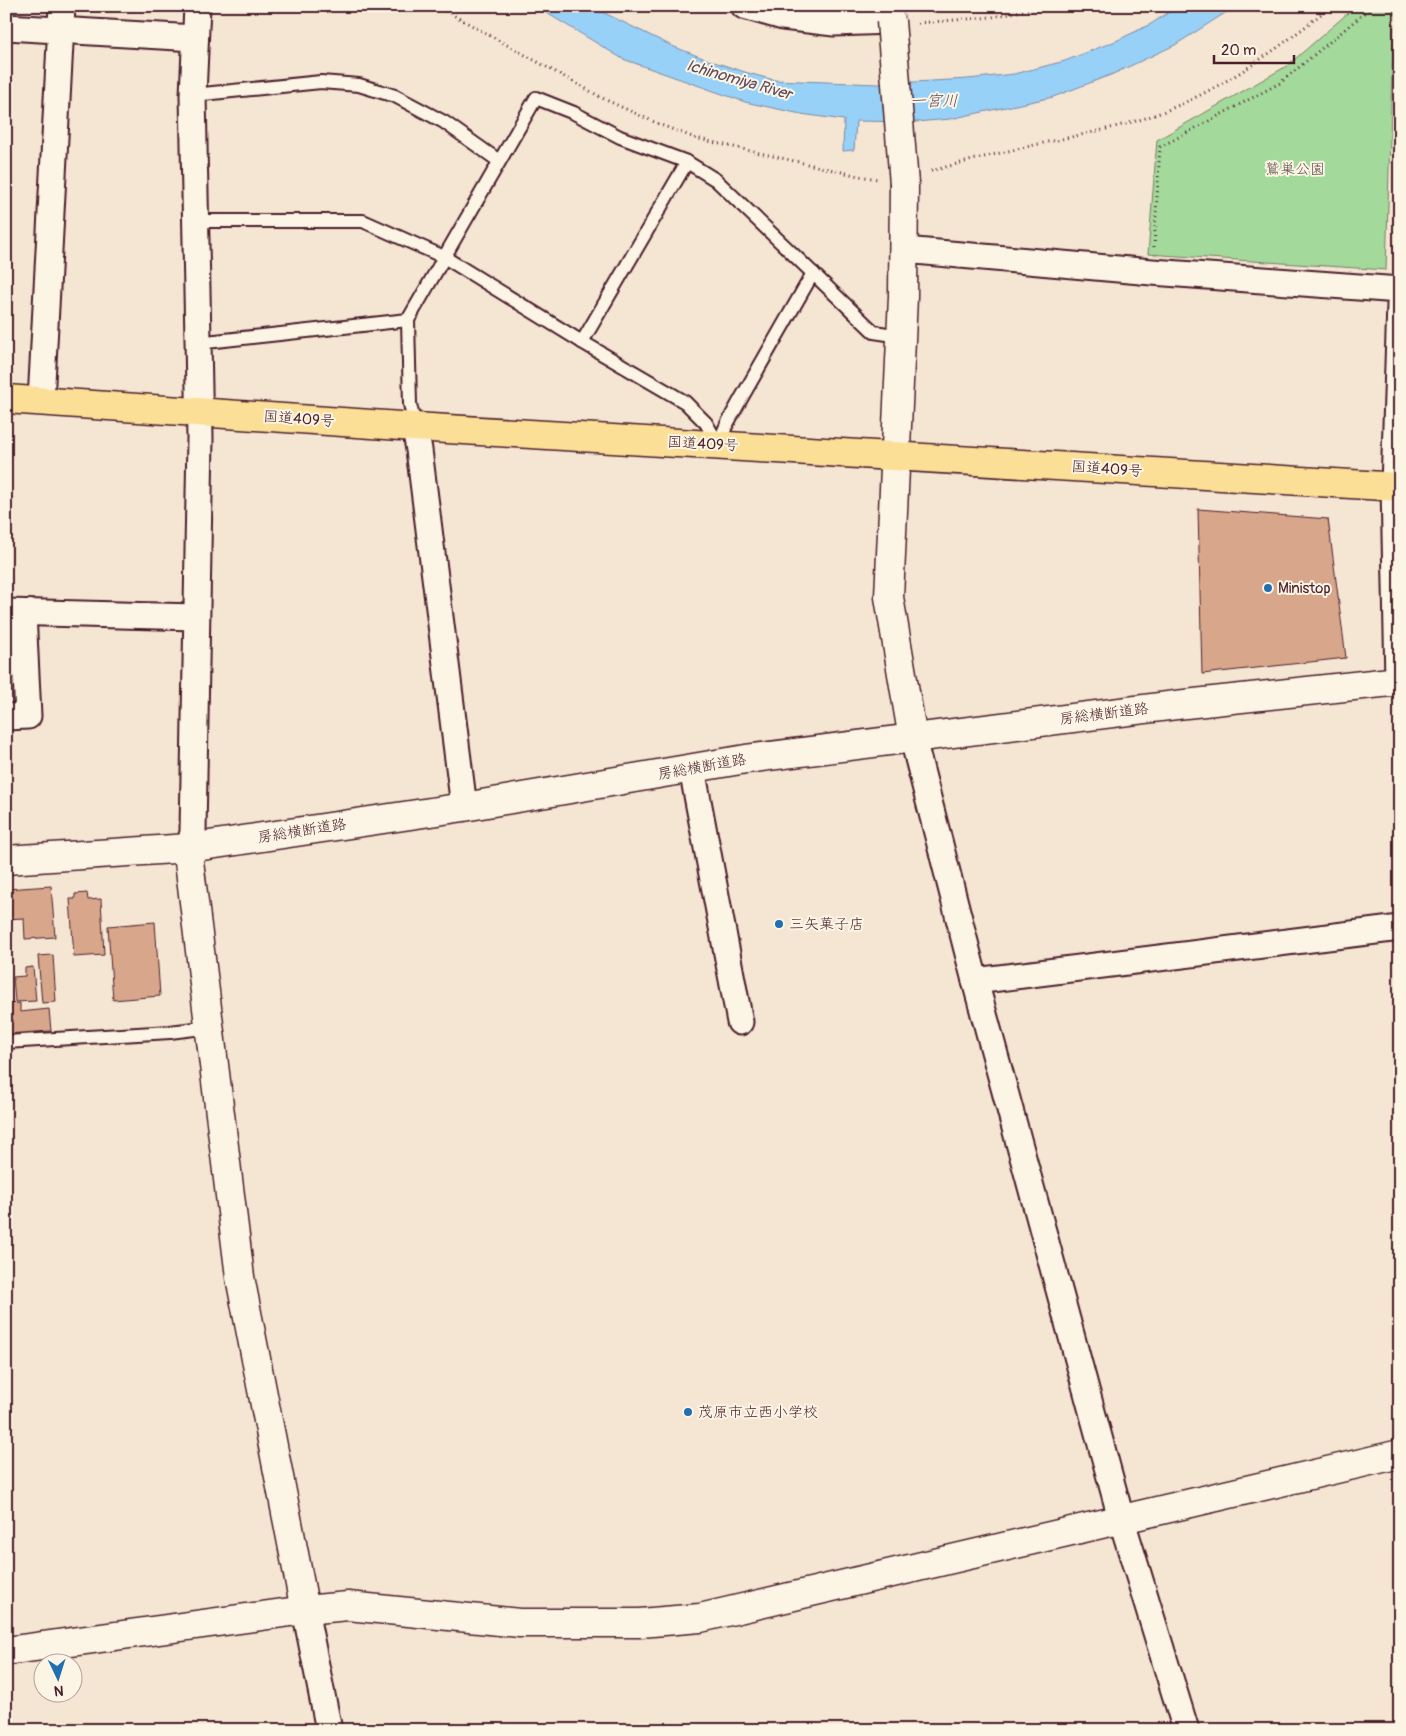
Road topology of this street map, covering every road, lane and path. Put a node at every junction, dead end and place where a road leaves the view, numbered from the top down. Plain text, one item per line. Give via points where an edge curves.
1 (62, 6) edge
2 (197, 6) edge
3 (744, 6) edge
4 (1046, 6) edge
5 (1373, 6) edge
6 (891, 17) edge
7 (6, 27) edge
8 (61, 31) junction
9 (195, 38) junction
10 (193, 94) junction
11 (499, 161) junction
12 (687, 162) junction
13 (195, 221) junction
14 (904, 250) junction
15 (444, 257) junction
16 (1152, 272) junction
17 (813, 273) junction
18 (1400, 290) edge
19 (1400, 304) edge
20 (408, 320) junction
21 (901, 336) junction
22 (582, 342) junction
23 (197, 343) junction
24 (6, 399) edge
25 (41, 401) junction
26 (200, 411) junction
27 (415, 427) junction
28 (718, 444) junction
29 (894, 456) junction
30 (1397, 487) edge
31 (15, 612) edge
32 (196, 617) junction
33 (1399, 682) edge
34 (6, 718) edge
35 (913, 739) junction
36 (692, 769) junction
37 (464, 807) junction
38 (189, 848) junction
39 (6, 860) edge
40 (1400, 928) edge
41 (975, 981) junction
42 (740, 1022) dead end
43 (210, 1027) junction
44 (6, 1042) edge
45 (1400, 1454) edge
46 (1121, 1518) junction
47 (305, 1610) junction
48 (6, 1651) edge
49 (329, 1730) edge
50 (1186, 1730) edge

1 - 8 street
2 - 9 street
3 - 6 street via 783,17 834,23
4 - 6 path via 992,17
5 - 16 path via 1280,83 1160,147
6 - 14 street, bridge via 904,184
7 - 8 street
8 - 9 street
8 - 25 street
9 - 10 street
10 - 11 lane via 321,82 359,85 395,96 444,122
10 - 13 street
11 - 12 lane via 536,98 620,137
11 - 15 lane
12 - 17 lane via 716,180
12 - 22 lane
13 - 15 lane via 363,221
13 - 23 street
14 - 16 street
14 - 21 street
15 - 20 lane
15 - 22 lane
16 - 18 street
17 - 21 lane via 874,332
17 - 28 lane
19 - 30 street
20 - 23 lane
20 - 27 lane via 410,404
21 - 29 street
22 - 28 lane via 684,402 706,424
23 - 26 street
24 - 25 highway, 国道409号
25 - 26 highway, 国道409号
26 - 27 highway, 国道409号
26 - 32 street
27 - 28 highway, 国道409号
27 - 37 street
28 - 29 highway, 国道409号
29 - 30 highway, 国道409号
29 - 35 street via 889,597
30 - 33 street
31 - 32 street
31 - 34 street via 28,716
32 - 38 street via 193,832
33 - 35 street, 房総横断道路 via 1176,705
35 - 36 street, 房総横断道路 via 746,759
35 - 41 street
36 - 37 street, 房総横断道路
36 - 42 street
37 - 38 street, 房総横断道路
38 - 39 street, 房総横断道路
38 - 43 street
40 - 41 street
41 - 46 street
43 - 44 lane
43 - 47 street via 240,1277
45 - 46 street
46 - 47 street via 700,1618 640,1623 520,1623 348,1606
46 - 50 street
47 - 48 street
47 - 49 street

